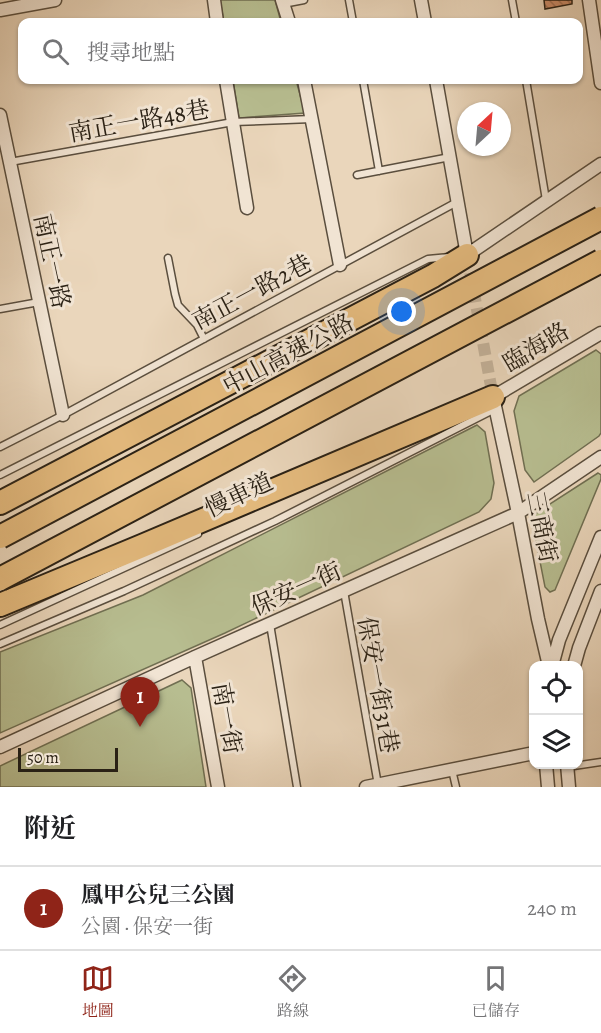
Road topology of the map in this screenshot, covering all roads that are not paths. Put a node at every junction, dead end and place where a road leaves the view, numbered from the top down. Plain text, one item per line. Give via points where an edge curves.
1 (55, 0) edge
2 (214, 0) edge
3 (304, 0) edge
4 (349, 0) edge
5 (421, 0) edge
6 (512, 0) edge
7 (589, 0) edge
8 (283, 2) edge
9 (0, 10) edge
10 (217, 18) edge
11 (288, 18) edge
12 (352, 18) edge
13 (424, 18) edge
14 (515, 18) edge
15 (601, 83) edge
16 (227, 84) edge
17 (305, 84) edge
18 (364, 84) edge
19 (437, 84) edge
20 (527, 84) edge
21 (0, 115) edge
22 (312, 118) junction
23 (233, 122) junction
24 (450, 158) junction
25 (10, 162) junction
26 (601, 164) edge
27 (379, 171) junction
28 (357, 175) dead end
29 (546, 201) junction
30 (458, 202) junction
31 (247, 208) dead end
32 (601, 218) edge
33 (467, 255) junction
34 (168, 258) dead end
35 (601, 261) edge
36 (340, 265) junction
37 (39, 302) junction
38 (0, 309) edge
39 (601, 333) edge
40 (204, 339) junction
41 (494, 403) junction
42 (63, 415) junction
43 (0, 447) edge
44 (601, 457) edge
45 (0, 475) edge
46 (301, 486) dead end
47 (0, 503) edge
48 (518, 513) junction
49 (204, 532) dead end
50 (0, 537) edge
51 (601, 537) edge
52 (0, 579) edge
53 (344, 591) junction
54 (601, 591) edge
55 (0, 605) edge
56 (270, 624) junction
57 (0, 625) edge
58 (0, 644) edge
59 (195, 657) junction
60 (550, 661) edge
61 (553, 661) edge
62 (575, 661) edge
63 (0, 747) edge
64 (529, 754) edge
65 (601, 762) edge
66 (583, 764) edge
67 (546, 769) edge
68 (567, 769) edge
69 (452, 770) junction
70 (374, 786) edge
71 (218, 787) edge
72 (297, 787) edge
73 (456, 787) edge
74 (548, 787) edge
75 (569, 787) edge

1 - 9 street
2 - 10 street
3 - 8 lane
4 - 12 lane
5 - 13 street
6 - 14 lane
7 - 15 street
8 - 11 street
16 - 23 street
17 - 22 street
18 - 27 lane
19 - 24 street
20 - 29 lane
21 - 25 street, 南正一路
22 - 23 lane, 南正一路48巷
22 - 36 street
23 - 25 lane, 南正一路48巷
23 - 31 street
24 - 27 lane
24 - 30 street
25 - 37 street, 南正一路
26 - 29 street
27 - 28 lane
29 - 33 street
30 - 33 street
30 - 36 lane, 南正一路2巷
32 - 50 highway, 中山高速公路, bridge
33 - 45 lane via 428,259
33 - 47 highway
34 - 40 lane via 178,305
35 - 52 highway, bridge
36 - 40 lane, 南正一路2巷
37 - 38 lane
37 - 42 street, 南正一路
39 - 41 street, 臨海路
40 - 42 lane, 南正一路2巷
41 - 46 lane, 慢車道
41 - 48 street, 三商街
41 - 55 highway
41 - 58 lane via 253,531
42 - 43 lane, 南正一路2巷
44 - 48 street, 保安一街
48 - 53 street, 保安一街
48 - 60 street, 三商街
49 - 57 lane, 慢車道
51 - 61 street
53 - 56 street, 保安一街
53 - 70 lane, 保安一街31巷
54 - 62 street
56 - 59 street, 保安一街
56 - 72 lane
59 - 63 street, 保安一街
59 - 71 street, 南一街
64 - 69 street
65 - 66 lane
67 - 74 street
68 - 75 street
69 - 70 street
69 - 73 lane

